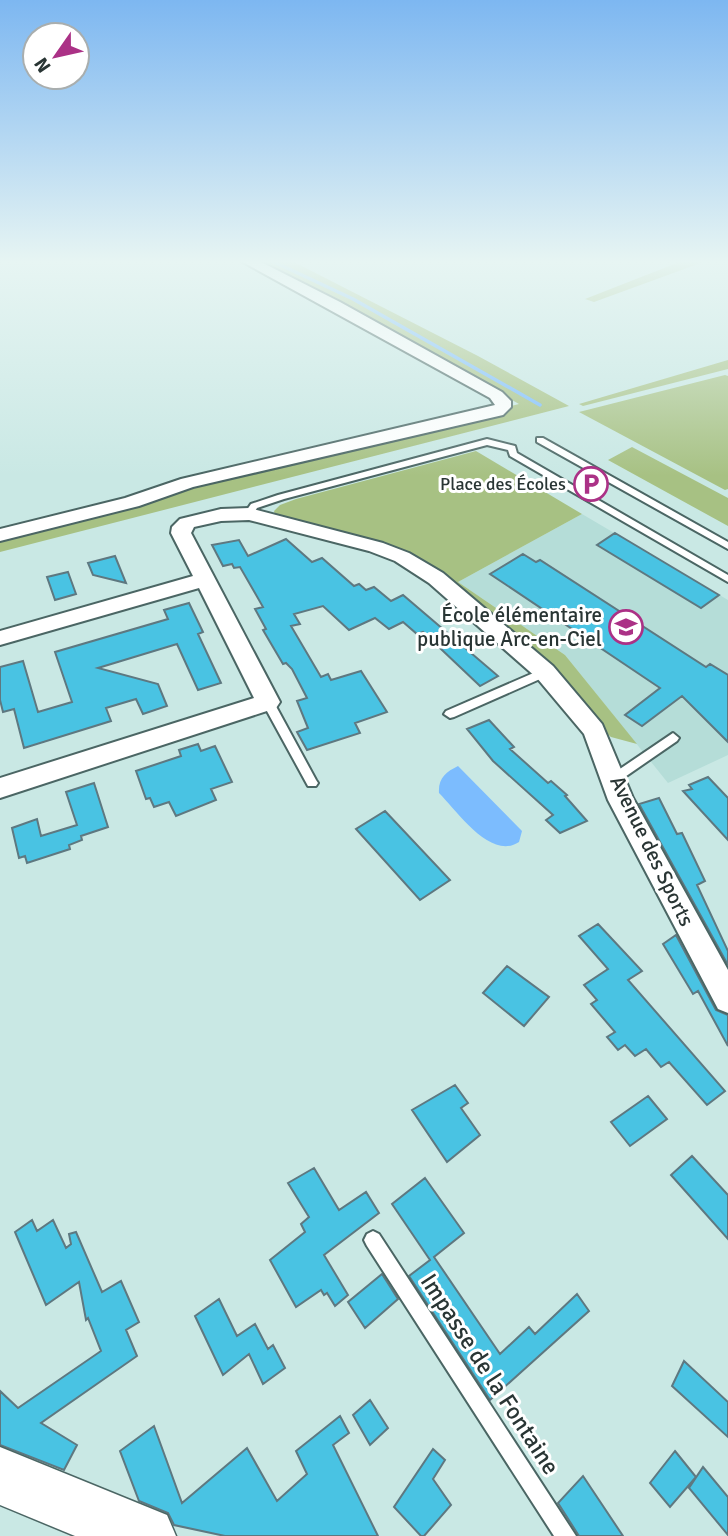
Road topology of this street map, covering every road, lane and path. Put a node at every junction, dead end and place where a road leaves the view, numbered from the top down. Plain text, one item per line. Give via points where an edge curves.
1 (385, 333) edge
2 (540, 440) dead end
3 (249, 514) junction
4 (0, 535) edge
5 (728, 546) edge
6 (728, 579) edge
7 (204, 580) junction
8 (0, 638) edge
9 (545, 672) junction
10 (268, 702) junction
11 (450, 714) dead end
12 (673, 738) dead end
13 (615, 778) junction
14 (312, 783) dead end
15 (0, 788) edge
16 (728, 999) edge
17 (373, 1240) dead end
18 (0, 1476) edge
19 (146, 1536) edge
20 (566, 1536) edge

1 - 4 street via 496,395 503,407 187,483 132,502
2 - 5 lane
3 - 6 lane via 254,506 281,497 487,442 512,448 513,454
3 - 7 street, Avenue des Sports via 221,515 182,527
3 - 9 street, Avenue des Sports via 402,557 436,578
7 - 8 street
7 - 10 street
9 - 11 lane
9 - 13 street, Avenue des Sports via 594,730
10 - 14 lane
10 - 15 street
12 - 13 lane
13 - 16 street, Avenue des Sports via 621,800
17 - 20 lane, Impasse de la Fontaine
18 - 19 street

